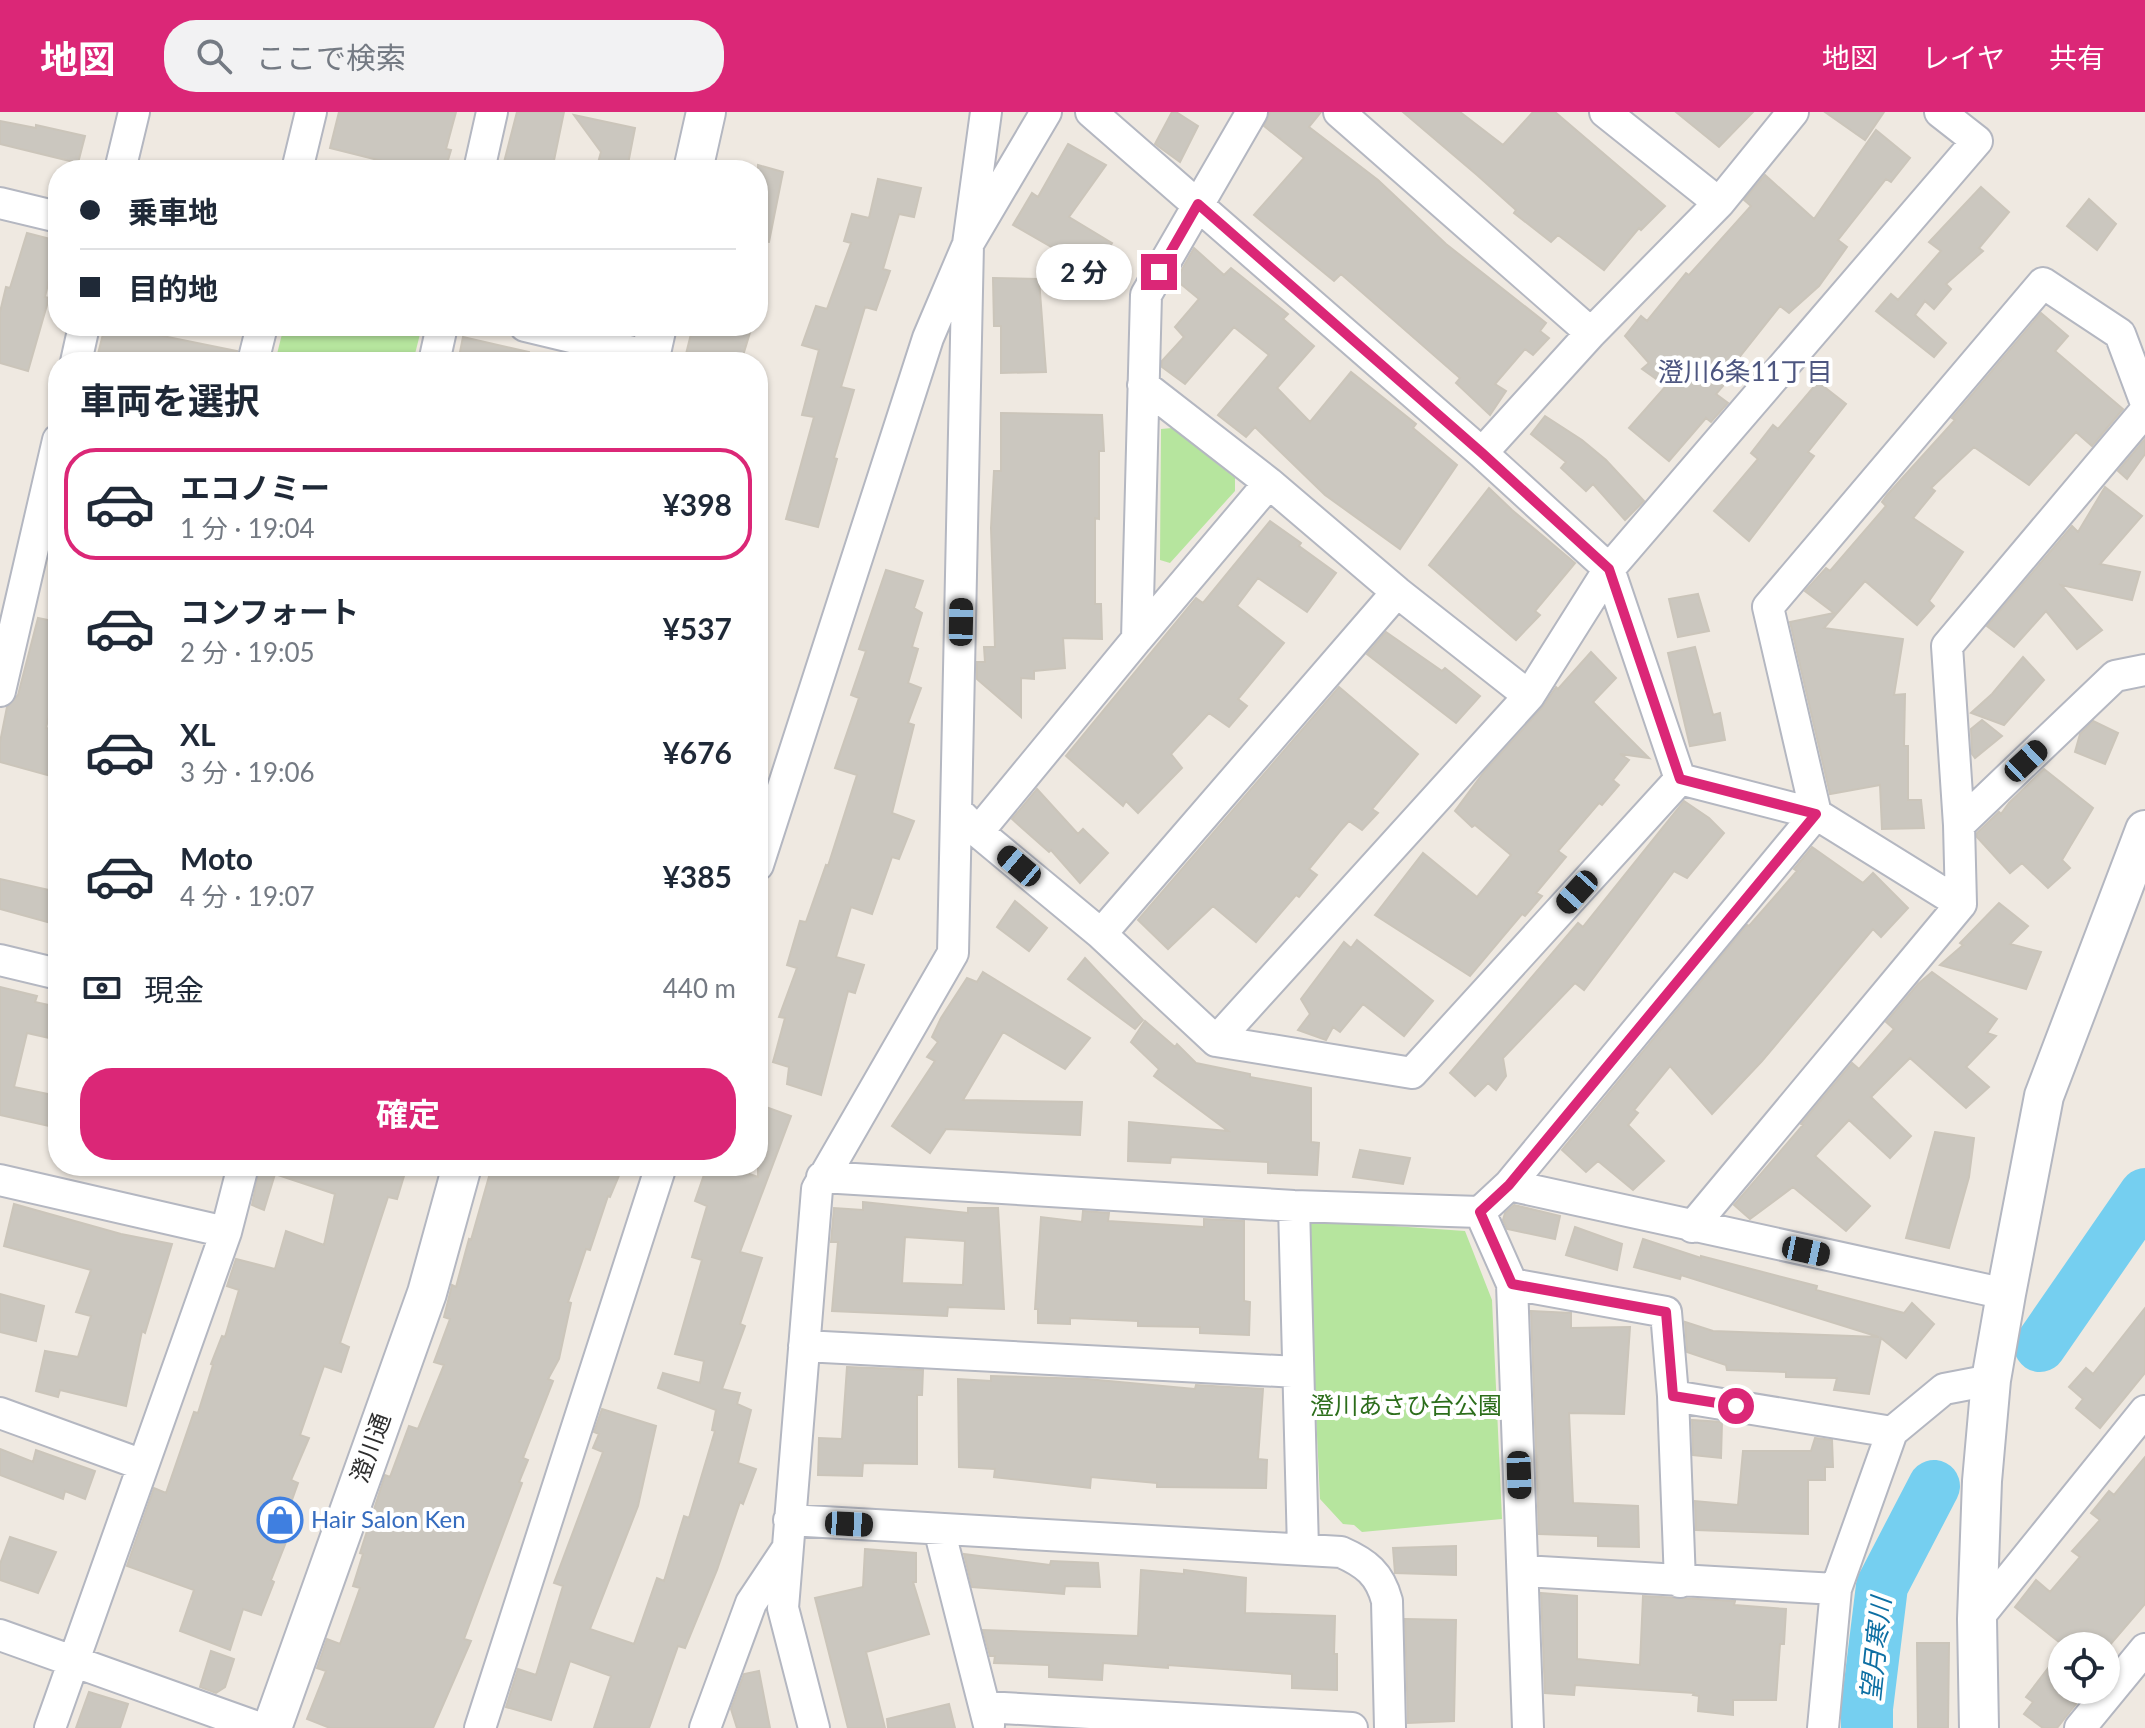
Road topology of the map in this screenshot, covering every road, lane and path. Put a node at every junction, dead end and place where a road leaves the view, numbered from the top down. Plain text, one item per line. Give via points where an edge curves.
1 (134, 112) edge
2 (311, 112) edge
3 (492, 112) edge
4 (706, 112) edge
5 (986, 112) edge
6 (1046, 112) edge
7 (1091, 112) edge
8 (1252, 112) edge
9 (1339, 112) edge
10 (1605, 112) edge
11 (1793, 112) edge
12 (1940, 112) edge
13 (122, 160) edge
14 (299, 160) edge
15 (481, 160) edge
16 (695, 160) edge
17 (0, 203) edge
18 (1719, 203) junction
19 (1198, 204) junction
20 (48, 215) edge
21 (968, 244) junction
22 (1591, 333) junction
23 (583, 336) edge
24 (652, 348) edge
25 (1143, 385) junction
26 (2145, 401) edge
27 (2145, 411) edge
28 (1482, 453) junction
29 (48, 483) edge
30 (1269, 483) junction
31 (1609, 569) junction
32 (1397, 592) junction
33 (1137, 639) junction
34 (2145, 670) edge
35 (0, 691) edge
36 (1529, 696) junction
37 (1680, 779) junction
38 (1816, 814) junction
39 (968, 821) junction
40 (1959, 825) junction
41 (2145, 830) edge
42 (768, 834) edge
43 (1961, 904) junction
44 (1101, 934) junction
45 (0, 960) edge
46 (48, 972) edge
47 (1216, 1041) junction
48 (240, 1176) edge
49 (459, 1176) edge
50 (658, 1176) edge
51 (822, 1177) junction
52 (0, 1180) edge
53 (1509, 1185) junction
54 (1294, 1206) junction
55 (1480, 1212) junction
56 (1692, 1227) junction
57 (226, 1232) junction
58 (1512, 1284) junction
59 (2006, 1294) junction
60 (804, 1346) junction
61 (1297, 1372) junction
62 (1991, 1380) junction
63 (1673, 1396) junction
64 (2145, 1411) edge
65 (0, 1413) edge
66 (1892, 1432) junction
67 (143, 1465) junction
68 (939, 1529) junction
69 (788, 1534) junction
70 (1303, 1549) junction
71 (1523, 1571) junction
72 (1680, 1582) junction
73 (1836, 1589) junction
74 (1977, 1619) junction
75 (0, 1635) edge
76 (2145, 1649) edge
77 (74, 1662) junction
78 (988, 1718) edge
79 (50, 1728) edge
80 (260, 1728) edge
81 (272, 1728) edge
82 (480, 1728) edge
83 (705, 1728) edge
84 (814, 1728) edge
85 (1352, 1728) edge
86 (1390, 1728) edge
87 (1528, 1728) edge
88 (1823, 1728) edge
89 (1979, 1728) edge
90 (2080, 1728) edge

1 - 13 street
2 - 14 street
3 - 15 street
4 - 16 street
5 - 21 street
6 - 21 street
7 - 19 street
8 - 19 street
9 - 22 street
10 - 18 street
11 - 18 street
12 - 31 street via 1977,141
17 - 20 street
18 - 22 street
19 - 25 street via 1146,295
19 - 28 street
21 - 39 street
21 - 42 street via 928,338
22 - 28 street
23 - 24 street
25 - 30 street
25 - 33 street
26 - 38 street via 2120,334 2043,283 1768,607
27 - 40 street via 1947,646
28 - 31 street
29 - 35 street
30 - 32 street
30 - 33 street
31 - 36 street
31 - 37 street
32 - 36 street
32 - 44 street
33 - 39 street
34 - 40 street via 2115,676
36 - 47 street
37 - 38 street
37 - 47 street via 1412,1073
38 - 43 street
38 - 53 street
39 - 44 street
39 - 51 street via 953,953
40 - 43 street
41 - 59 street via 2044,1096
43 - 56 street
44 - 47 street
45 - 46 street
48 - 57 street
49 - 81 street, 澄川通 via 427,1293
50 - 82 street
51 - 54 street
51 - 60 street
52 - 57 street
53 - 55 street
53 - 56 street
54 - 55 street
54 - 61 street
55 - 58 street
56 - 59 street
57 - 67 street
58 - 63 street via 1666,1312
58 - 71 street
59 - 62 street
60 - 61 street
60 - 69 street
61 - 70 street
62 - 66 street via 1944,1389
62 - 74 street
63 - 66 street
63 - 72 street
64 - 74 street
65 - 67 street
66 - 73 street
67 - 77 street
68 - 69 street
68 - 70 street
68 - 78 street
69 - 83 street via 751,1603
69 - 84 street via 783,1608
70 - 86 street via 1341,1552 1360,1560 1384,1588
71 - 72 street
71 - 87 street
72 - 73 street
73 - 88 street
74 - 89 street
75 - 77 street
76 - 90 street
77 - 79 street
77 - 80 street
78 - 85 street

